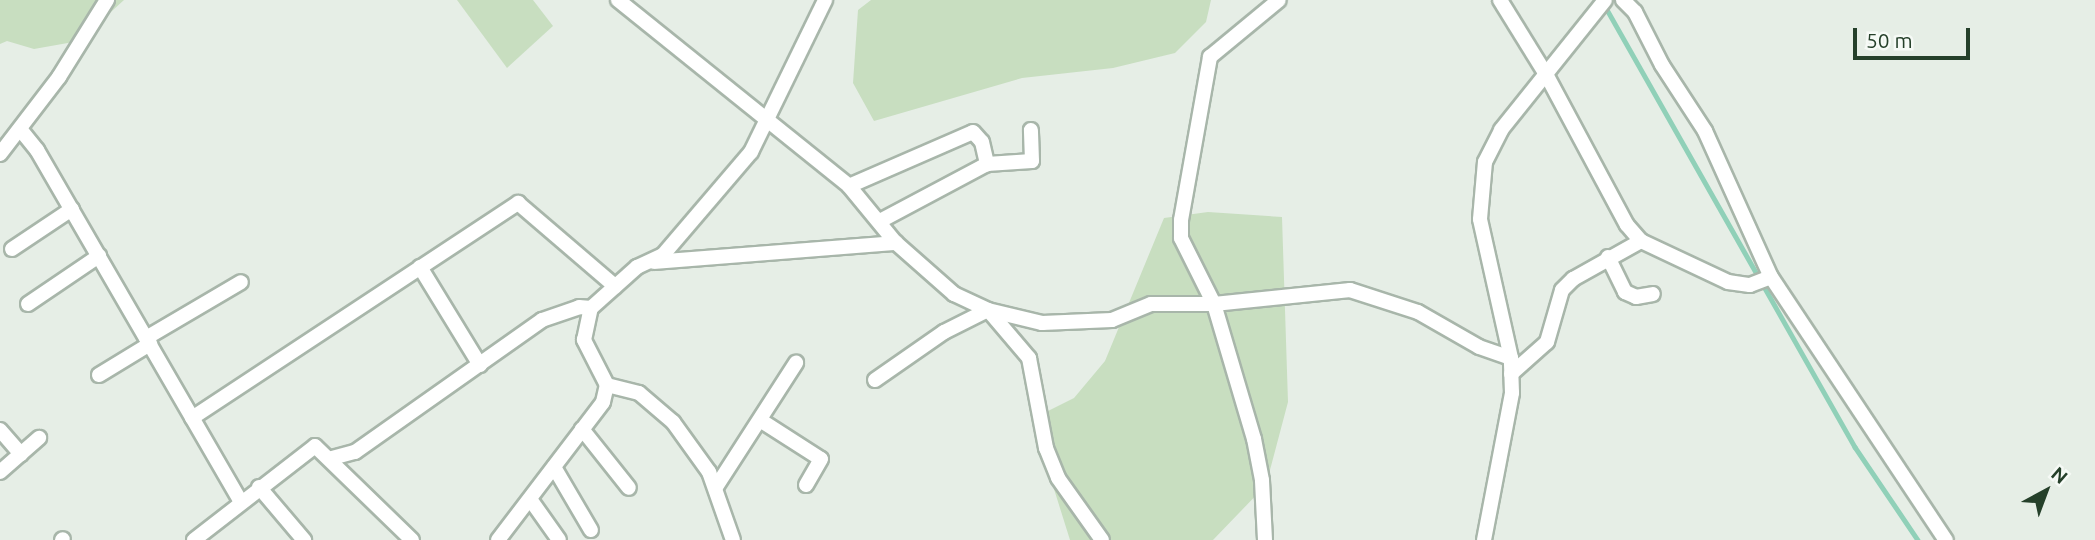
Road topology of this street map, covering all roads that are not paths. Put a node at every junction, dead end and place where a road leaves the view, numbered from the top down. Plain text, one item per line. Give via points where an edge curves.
1 (107, 0) edge
2 (618, 0) edge
3 (825, 0) edge
4 (1279, 0) edge
5 (1500, 0) edge
6 (1605, 0) edge
7 (1623, 0) edge
8 (1547, 76) junction
9 (767, 120) junction
10 (20, 129) junction
11 (1031, 130) dead end
12 (0, 154) edge
13 (987, 164) junction
14 (849, 186) junction
15 (72, 209) junction
16 (880, 220) junction
17 (1642, 241) junction
18 (896, 243) junction
19 (12, 249) dead end
20 (99, 256) junction
21 (1608, 257) junction
22 (647, 263) junction
23 (420, 267) junction
24 (1771, 277) junction
25 (242, 282) dead end
26 (615, 286) junction
27 (1653, 294) dead end
28 (28, 304) dead end
29 (1214, 304) junction
30 (591, 308) junction
31 (988, 310) junction
32 (148, 341) junction
33 (1511, 358) junction
34 (796, 363) dead end
35 (480, 365) junction
36 (1511, 374) junction
37 (99, 376) dead end
38 (875, 380) dead end
39 (607, 385) junction
40 (192, 418) junction
41 (760, 420) junction
42 (583, 429) junction
43 (0, 430) edge
44 (39, 438) dead end
45 (21, 454) junction
46 (332, 458) junction
47 (554, 467) junction
48 (0, 472) edge
49 (806, 485) dead end
50 (259, 486) junction
51 (716, 487) junction
52 (629, 488) dead end
53 (530, 499) junction
54 (240, 500) junction
55 (591, 530) dead end
56 (194, 540) edge
57 (304, 540) edge
58 (412, 540) edge
59 (498, 540) edge
60 (559, 540) edge
61 (733, 540) edge
62 (1102, 540) edge
63 (1265, 540) edge
64 (1484, 540) edge
65 (1946, 540) edge

1 - 10 street
2 - 9 street
3 - 9 street
4 - 29 street via 1210,57 1183,198 1181,238
5 - 8 street
6 - 8 street
7 - 24 street via 1635,12 1662,65 1705,131
8 - 17 street via 1627,225
8 - 33 street via 1501,130 1485,162 1480,193 1479,219
9 - 14 street
9 - 22 street via 751,152 663,255
10 - 12 street
10 - 15 street
11 - 13 street via 1032,161
13 - 14 street via 982,142 973,132
13 - 16 street
14 - 16 street
15 - 19 street
15 - 20 street
16 - 18 street
17 - 21 street
17 - 24 street via 1728,282 1750,285
18 - 22 street
18 - 31 street via 954,294
20 - 28 street
20 - 32 street
21 - 27 street via 1625,292 1636,297
21 - 36 street via 1588,267 1562,290 1547,342
22 - 26 street
23 - 26 street via 518,203
23 - 35 street
23 - 40 street
24 - 65 street
25 - 32 street
26 - 30 street
29 - 31 street via 1151,304 1112,320 1042,323
29 - 33 street via 1350,290 1418,312 1479,347
29 - 63 street via 1254,439 1262,480
30 - 35 street via 579,307 542,320
30 - 39 street via 584,340
31 - 38 street via 944,332
31 - 62 street via 1029,358 1046,448 1058,478
32 - 37 street
32 - 40 street
33 - 36 street
34 - 41 street
35 - 46 street via 355,452
36 - 64 street via 1507,427
39 - 42 street via 603,401
39 - 51 street via 639,393 673,422
40 - 54 street
41 - 49 street via 821,459
41 - 51 street
42 - 47 street
42 - 52 street
43 - 45 street
44 - 45 street
45 - 48 street
46 - 50 street via 315,446
46 - 58 street
47 - 53 street
47 - 55 street
50 - 54 street
50 - 57 street
51 - 61 street
53 - 59 street
53 - 60 street
54 - 56 street

